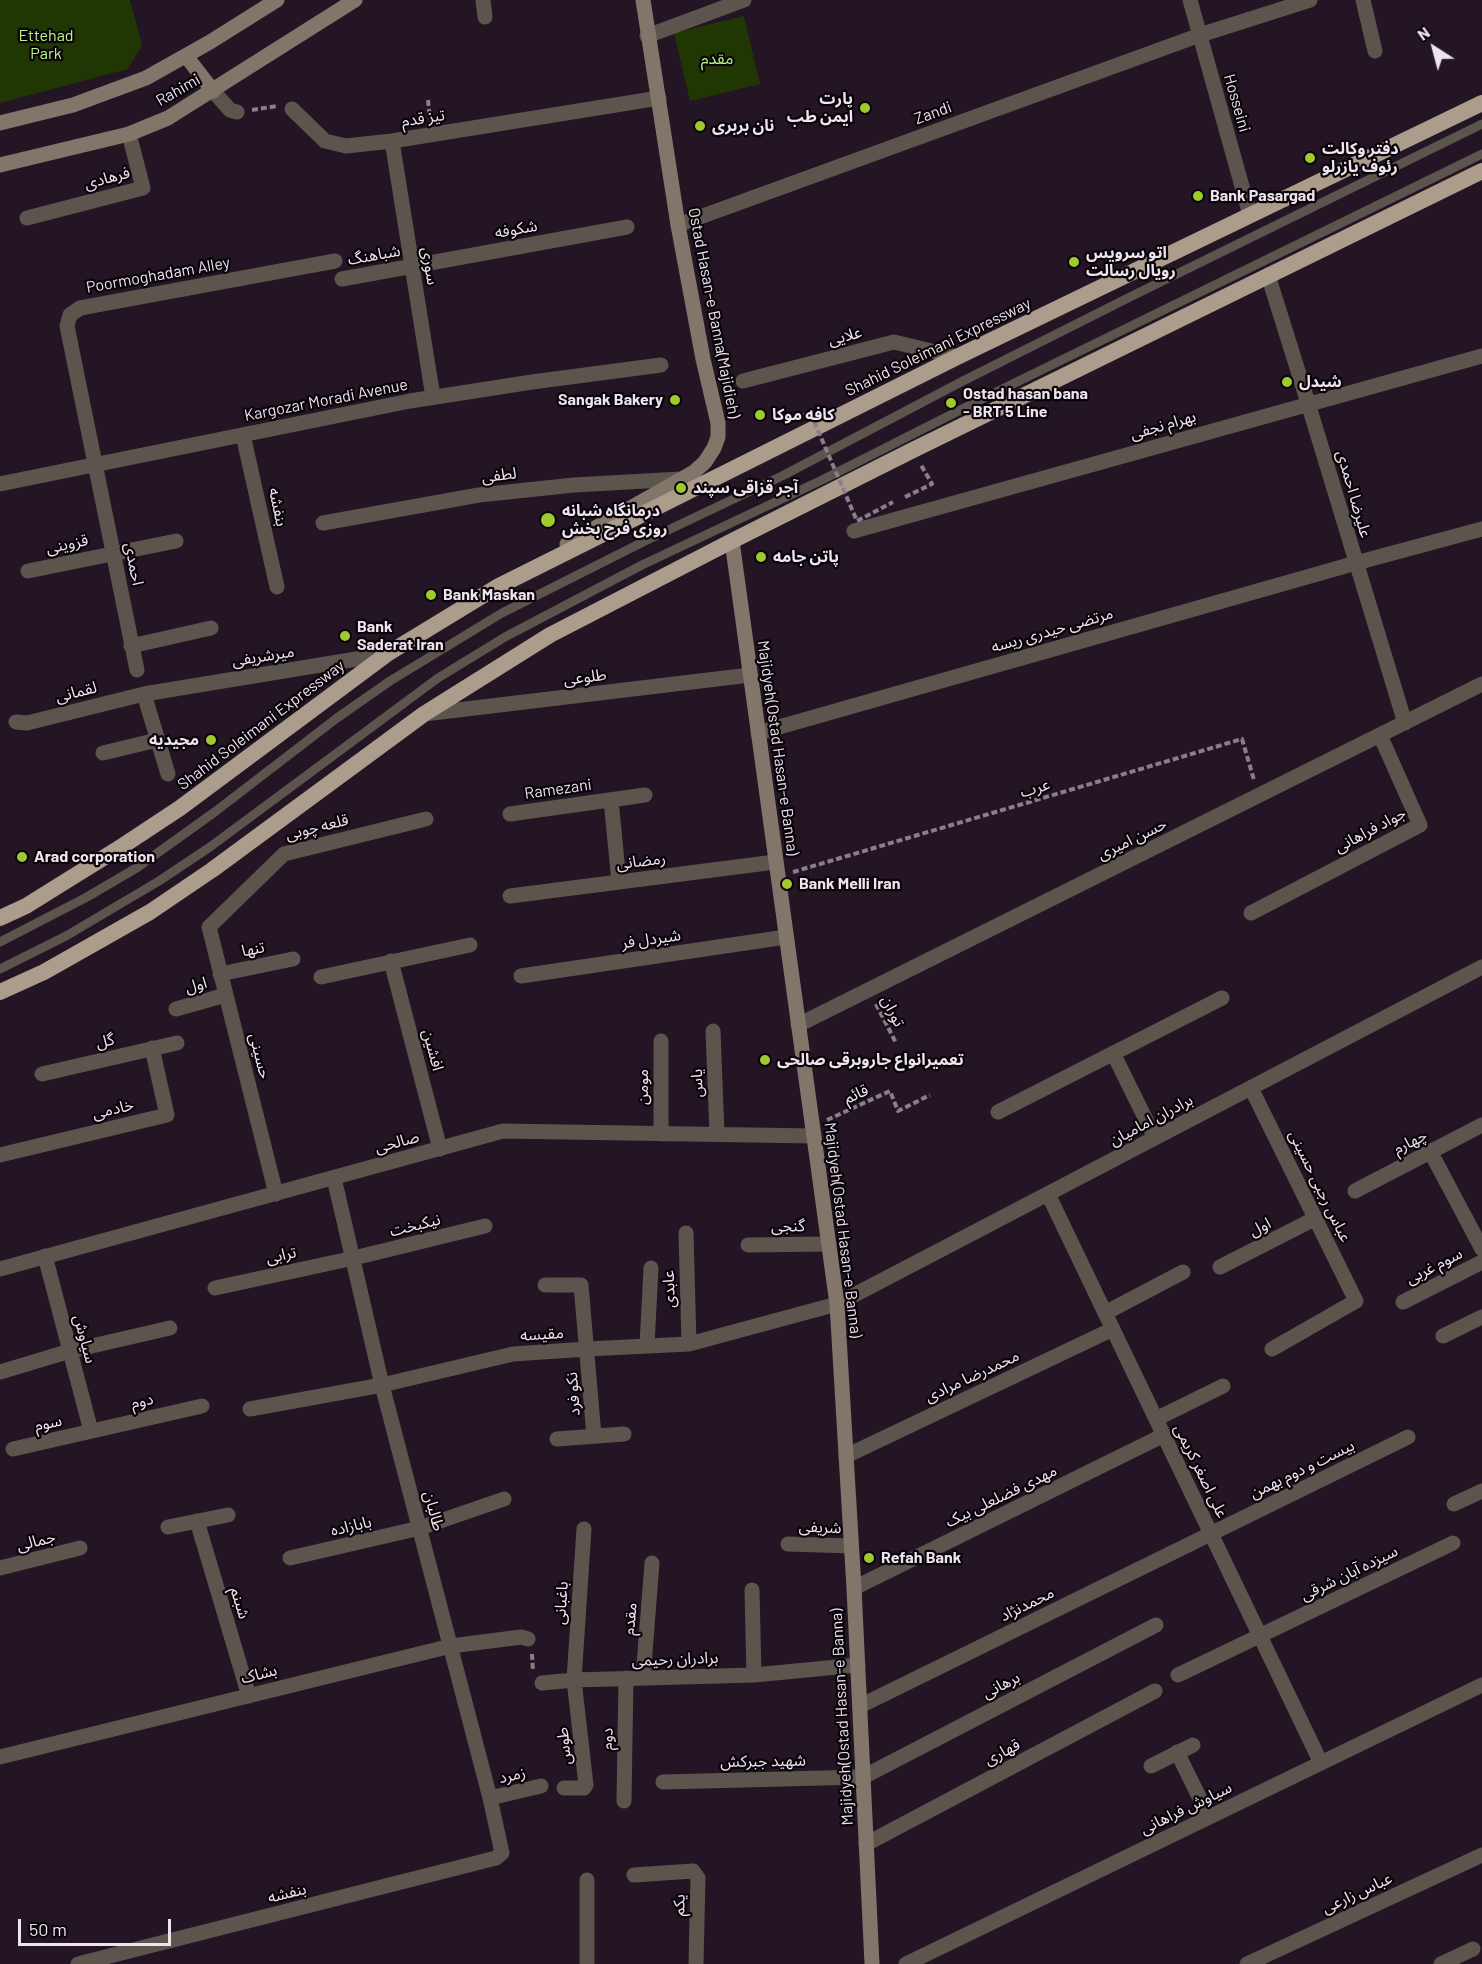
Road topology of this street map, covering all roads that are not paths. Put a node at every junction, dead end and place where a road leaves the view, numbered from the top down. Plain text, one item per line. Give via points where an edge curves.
1 (277, 0) edge
2 (354, 0) edge
3 (483, 0) edge
4 (643, 0) edge
5 (744, 0) edge
6 (1190, 0) edge
7 (1310, 0) edge
8 (1363, 0) edge
9 (485, 17) dead end
10 (1200, 35) junction
11 (647, 36) junction
12 (1375, 51) dead end
13 (186, 56) junction
14 (213, 91) junction
15 (659, 98) junction
16 (1482, 104) edge
17 (292, 110) road end
18 (237, 112) road end
19 (0, 123) edge
20 (1482, 124) edge
21 (129, 134) junction
22 (392, 141) junction
23 (1482, 154) edge
24 (0, 165) edge
25 (1482, 171) edge
26 (1250, 215) junction
27 (27, 218) dead end
28 (678, 225) junction
29 (627, 227) dead end
30 (335, 261) dead end
31 (412, 267) junction
32 (1268, 275) junction
33 (342, 279) dead end
34 (1482, 356) edge
35 (957, 357) junction
36 (661, 365) dead end
37 (743, 381) dead end
38 (433, 397) junction
39 (1308, 403) junction
40 (243, 435) junction
41 (96, 465) junction
42 (681, 479) junction
43 (0, 484) edge
44 (323, 523) dead end
45 (1482, 529) edge
46 (854, 531) dead end
47 (176, 541) dead end
48 (732, 541) junction
49 (113, 552) junction
50 (1356, 563) junction
51 (28, 571) dead end
52 (277, 586) dead end
53 (497, 587) junction
54 (211, 628) dead end
55 (131, 646) junction
56 (387, 654) junction
57 (137, 670) dead end
58 (750, 675) junction
59 (1482, 684) edge
60 (144, 694) junction
61 (424, 714) junction
62 (16, 722) dead end
63 (1405, 723) junction
64 (758, 733) junction
65 (1380, 735) junction
66 (157, 740) junction
67 (104, 753) dead end
68 (168, 774) dead end
69 (645, 795) dead end
70 (610, 800) junction
71 (510, 814) dead end
72 (426, 819) dead end
73 (777, 869) junction
74 (619, 882) junction
75 (510, 896) dead end
76 (26, 906) junction
77 (0, 913) edge
78 (1251, 913) dead end
79 (0, 918) edge
80 (209, 927) joint
81 (786, 937) junction
82 (0, 942) edge
83 (470, 945) dead end
84 (293, 959) dead end
85 (391, 961) junction
86 (1482, 967) edge
87 (0, 969) edge
88 (44, 972) junction
89 (220, 974) junction
90 (521, 976) dead end
91 (321, 977) dead end
92 (0, 992) edge
93 (226, 995) junction
94 (1222, 998) dead end
95 (0, 1001) edge
96 (176, 1009) dead end
97 (798, 1025) junction
98 (713, 1031) dead end
99 (661, 1041) dead end
100 (177, 1043) dead end
101 (152, 1048) junction
102 (1113, 1053) junction
103 (42, 1074) dead end
104 (1251, 1088) junction
105 (998, 1112) dead end
106 (1482, 1125) edge
107 (813, 1131) junction
108 (661, 1134) junction
109 (717, 1134) junction
110 (1155, 1138) junction
111 (440, 1149) junction
112 (1430, 1151) junction
113 (0, 1155) edge
114 (334, 1178) junction
115 (1355, 1191) dead end
116 (276, 1194) junction
117 (1048, 1194) junction
118 (1316, 1218) junction
119 (485, 1227) dead end
120 (686, 1233) dead end
121 (829, 1244) junction
122 (748, 1245) dead end
123 (1482, 1249) edge
124 (45, 1257) junction
125 (354, 1258) junction
126 (1482, 1262) edge
127 (1220, 1267) dead end
128 (651, 1268) dead end
129 (0, 1269) edge
130 (1183, 1272) dead end
131 (545, 1285) dead end
132 (215, 1288) dead end
133 (1403, 1302) dead end
134 (837, 1304) junction
135 (1105, 1313) junction
136 (1482, 1317) edge
137 (170, 1328) dead end
138 (1113, 1329) junction
139 (1443, 1336) dead end
140 (689, 1344) junction
141 (647, 1346) junction
142 (587, 1348) junction
143 (1272, 1349) dead end
144 (70, 1351) junction
145 (0, 1372) edge
146 (382, 1385) junction
147 (1223, 1386) dead end
148 (202, 1406) dead end
149 (250, 1410) dead end
150 (1156, 1419) junction
151 (91, 1431) junction
152 (624, 1434) dead end
153 (1164, 1435) junction
154 (594, 1436) junction
155 (1408, 1437) dead end
156 (557, 1439) dead end
157 (13, 1449) dead end
158 (846, 1456) junction
159 (1482, 1491) edge
160 (504, 1499) dead end
161 (1454, 1504) dead end
162 (228, 1515) dead end
163 (197, 1521) junction
164 (168, 1527) dead end
165 (420, 1528) junction
166 (584, 1529) dead end
167 (1211, 1534) junction
168 (1454, 1543) dead end
169 (788, 1544) dead end
170 (851, 1546) junction
171 (80, 1548) dead end
172 (290, 1558) dead end
173 (652, 1563) dead end
174 (0, 1568) edge
175 (854, 1588) junction
176 (752, 1590) dead end
177 (1156, 1625) dead end
178 (1260, 1636) junction
179 (528, 1639) road end
180 (451, 1646) junction
181 (858, 1665) junction
182 (754, 1675) junction
183 (1178, 1675) dead end
184 (626, 1678) junction
185 (643, 1678) junction
186 (574, 1680) junction
187 (542, 1683) road end
188 (1482, 1685) edge
189 (1155, 1691) dead end
190 (249, 1695) junction
191 (860, 1706) junction
192 (1193, 1745) dead end
193 (1177, 1752) junction
194 (0, 1757) edge
195 (1321, 1763) junction
196 (1151, 1766) dead end
197 (863, 1777) junction
198 (663, 1782) dead end
199 (541, 1786) dead end
200 (564, 1788) dead end
201 (490, 1798) junction
202 (624, 1801) dead end
203 (1209, 1817) junction
204 (866, 1844) junction
205 (502, 1853) joint
206 (1482, 1855) edge
207 (634, 1875) dead end
208 (587, 1880) dead end
209 (1473, 1949) dead end
210 (78, 1964) edge
211 (587, 1964) edge
212 (696, 1964) edge
213 (872, 1964) edge
214 (906, 1964) edge
215 (1247, 1964) edge
216 (1441, 1964) edge

1 - 13 main road
2 - 14 main road, Rahimi
3 - 9 street
4 - 11 main road, Ostad Hasan-e Banna(Majidieh)
5 - 11 street
6 - 10 street, Hosseini
7 - 10 street, Zandi
8 - 12 street
10 - 26 street, Hosseini
10 - 28 street, Zandi
11 - 15 main road, Ostad Hasan-e Banna(Majidieh)
13 - 14 main road
13 - 19 main road via 136,82 73,105
14 - 18 street via 230,110
14 - 21 main road, Rahimi via 168,118
15 - 22 street, تیز قدم
15 - 28 main road, Ostad Hasan-e Banna(Majidieh)
16 - 26 highway, Shahid Soleimani Expressway
17 - 22 street, تیز قدم via 325,141 346,146
20 - 82 lane via 502,614 381,687 138,867
21 - 24 main road, Rahimi
21 - 27 street, فرهادی via 143,188
22 - 31 street, سوری
23 - 87 lane via 642,565 505,637 438,678 159,881 66,936
25 - 32 highway
26 - 35 highway, Shahid Soleimani Expressway
28 - 42 main road, Ostad Hasan-e Banna(Majidieh) via 718,423 711,454
29 - 31 street, شکوفه
30 - 41 street, Poormoghadam Alley via 80,308 70,315 67,326
31 - 33 street, شباهنگ
31 - 38 street, سوری
32 - 39 street, علیرضا احمدی
32 - 48 highway
34 - 39 street, بهرام نجفی
35 - 37 street, علایی via 894,342
35 - 53 highway, Shahid Soleimani Expressway
36 - 38 street, Kargozar Moradi Avenue
38 - 40 street, Kargozar Moradi Avenue
39 - 46 street, بهرام نجفی
39 - 50 street, علیرضا احمدی
40 - 41 street, Kargozar Moradi Avenue
40 - 52 street, بنفشه
41 - 43 street, Kargozar Moradi Avenue
41 - 49 street, احمدی
42 - 44 street, لطفی via 479,495
42 - 53 main road, Ostad Hasan-e Banna(Majidieh)
45 - 50 street, مرتضی حیدری ریسه
47 - 49 street, قزوینی
48 - 58 main road, Majidyeh(Ostad Hasan-e Banna)
48 - 61 highway via 550,635
49 - 51 street, قزوینی
49 - 55 street, احمدی
50 - 63 street, علیرضا احمدی
50 - 64 street, مرتضی حیدری ریسه
53 - 56 highway, Shahid Soleimani Expressway
54 - 55 street
55 - 57 street, احمدی
56 - 60 street, میرشریفی
56 - 76 highway, Shahid Soleimani Expressway via 180,808
58 - 61 street, طلوعی
58 - 64 main road, Majidyeh(Ostad Hasan-e Banna)
59 - 63 street, حسن امیری
60 - 62 street, لقمانی via 27,723
60 - 66 street
61 - 88 highway via 150,912
63 - 65 street, حسن امیری
64 - 73 main road, Majidyeh(Ostad Hasan-e Banna)
65 - 78 street, جواد فراهانی via 1420,825
65 - 97 street, حسن امیری
66 - 67 street
66 - 68 street
69 - 70 street, Ramezani
70 - 71 street, Ramezani
70 - 74 street, Ramezani
72 - 80 street, قلعه چوبی via 284,854
73 - 74 street, رمضانی
73 - 81 main road, Majidyeh(Ostad Hasan-e Banna)
74 - 75 street, رمضانی
76 - 77 highway
76 - 79 highway, Shahid Soleimani Expressway
80 - 89 street, حسینی
81 - 90 street, شیردل فر
81 - 97 main road, Majidyeh(Ostad Hasan-e Banna)
83 - 85 street
84 - 89 street, تنها
85 - 91 street
85 - 111 street, افشین
86 - 104 street, برادران امامیان
88 - 92 highway
88 - 95 highway
89 - 93 street, حسینی
93 - 96 street, اول
93 - 116 street, حسینی
94 - 102 street
97 - 107 main road, Majidyeh(Ostad Hasan-e Banna)
98 - 109 street, یاس
99 - 108 street, مومن
100 - 101 street, گل
101 - 103 street, گل
101 - 113 street, خادمی via 167,1115
102 - 105 street
102 - 110 street
104 - 110 street, برادران امامیان
104 - 118 street, عباس رجبی حسینی
106 - 112 street, چهارم
107 - 109 street, صالحی
107 - 121 main road, Majidyeh(Ostad Hasan-e Banna)
108 - 109 street, صالحی
108 - 111 street, صالحی via 503,1131
110 - 117 street, برادران امامیان
111 - 114 street, صالحی
112 - 115 street, چهارم
112 - 123 street
114 - 116 street, صالحی
114 - 125 street, طالبان
116 - 124 street, صالحی
117 - 134 street, برادران امامیان
117 - 135 street, علی اصغر کریمی
118 - 127 street, اول
118 - 143 street, عباس رجبی حسینی via 1356,1301
119 - 125 street, نیکبخت
120 - 140 street, عابدی
121 - 122 street, گنجی
121 - 134 main road, Majidyeh(Ostad Hasan-e Banna)
124 - 129 street, صالحی
124 - 144 street, سیاوش
125 - 132 street, ترابی
125 - 146 street, طالبان
126 - 133 street, سوم غربی
128 - 141 street
130 - 135 street
131 - 142 street, نکو فرد via 581,1285
134 - 140 street, مقیسه
134 - 158 main road, Majidyeh(Ostad Hasan-e Banna)
135 - 138 street, علی اصغر کریمی
136 - 139 street
137 - 144 street
138 - 150 street, علی اصغر کریمی
138 - 158 street, محمدرضا مرادی
140 - 141 street, مقیسه
141 - 142 street, مقیسه
142 - 146 street, مقیسه via 513,1354
142 - 154 street, نکو فرد
144 - 145 street
144 - 151 street, سیاوش
146 - 149 street, مقیسه
146 - 165 street, طالبان
147 - 150 street
148 - 151 street, دوم
150 - 153 street, علی اصغر کریمی
151 - 157 street, سوم
152 - 154 street
153 - 167 street, علی اصغر کریمی
153 - 175 street, مهدی فضلعلی بیک
154 - 156 street
155 - 167 street, بیست و دوم بهمن
158 - 170 main road, Majidyeh(Ostad Hasan-e Banna)
159 - 161 street
160 - 165 street, بابازاده
162 - 163 street
163 - 164 street
163 - 190 street, شبنم
165 - 172 street, بابازاده
165 - 180 street, طالبان
166 - 186 street, باغبانی
167 - 178 street, علی اصغر کریمی
167 - 191 street, محمدنژاد
168 - 178 street, سیزده آبان شرقی
169 - 170 street, شریفی
170 - 175 main road, Majidyeh(Ostad Hasan-e Banna)
171 - 174 street, جمالی
173 - 185 street, مقدم
175 - 181 main road, Majidyeh(Ostad Hasan-e Banna)
176 - 182 street
177 - 197 street, برهانی
178 - 183 street, سیزده آبان شرقی
178 - 195 street, علی اصغر کریمی
179 - 180 street, بشاک
180 - 190 street, بشاک
180 - 201 street, طالبان
181 - 182 street, برادران رحیمی
181 - 191 main road, Majidyeh(Ostad Hasan-e Banna)
182 - 185 street, برادران رحیمی
184 - 185 street, برادران رحیمی
184 - 186 street, برادران رحیمی
184 - 202 street, دوم
186 - 187 street, برادران رحیمی
186 - 200 street, طوس via 586,1785
188 - 195 street, سیاوش فراهانی
189 - 204 street, قهاری
190 - 194 street, بشاک
191 - 197 main road, Majidyeh(Ostad Hasan-e Banna)
192 - 193 street
193 - 196 street
193 - 203 street
195 - 203 street, سیاوش فراهانی
197 - 198 street, شهید جبرکش
197 - 204 main road, Majidyeh(Ostad Hasan-e Banna)
199 - 201 street, زمرد
201 - 205 street, طالبان
203 - 214 street, سیاوش فراهانی
204 - 213 main road, Majidyeh(Ostad Hasan-e Banna)
205 - 210 street, بنفشه via 496,1858
206 - 215 street, عباس زارعی
207 - 212 street, یکم via 696,1874
208 - 211 street
209 - 216 street

